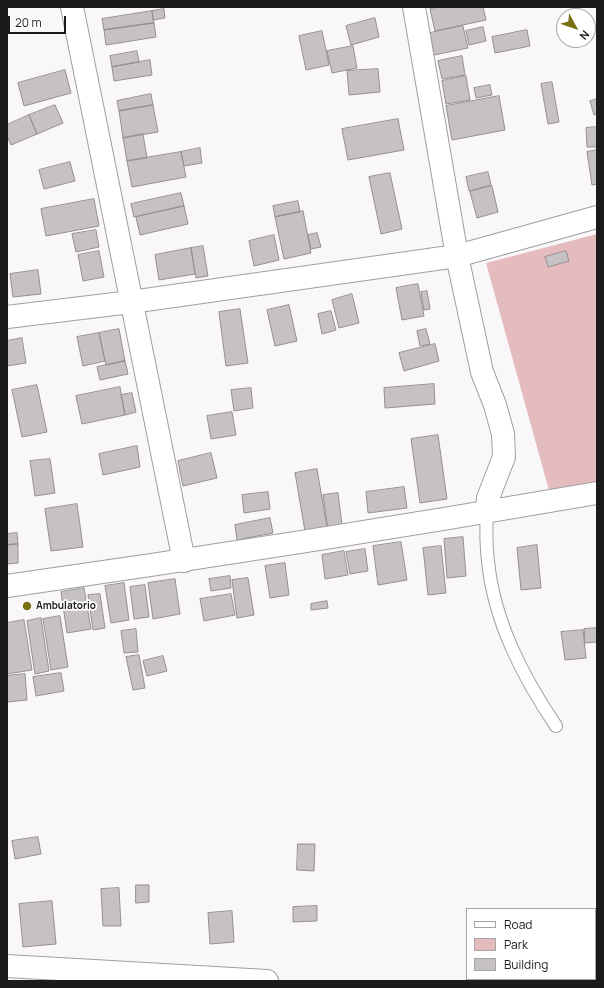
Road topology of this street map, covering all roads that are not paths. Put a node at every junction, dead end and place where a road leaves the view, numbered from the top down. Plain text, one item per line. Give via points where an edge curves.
1 (72, 7) edge
2 (414, 7) edge
3 (597, 217) edge
4 (457, 256) junction
5 (131, 302) junction
6 (7, 317) edge
7 (597, 493) edge
8 (487, 512) junction
9 (184, 561) junction
10 (7, 586) edge
11 (556, 726) dead end
12 (7, 966) edge
13 (190, 979) edge
14 (267, 981) edge

1 - 5 street
2 - 4 street
3 - 4 street
4 - 5 street
4 - 8 street via 482,372 503,434 504,457 488,498
5 - 6 street
5 - 9 street
7 - 8 street
8 - 9 street
8 - 11 lane via 488,562 498,612 521,669
9 - 10 street
12 - 13 street
13 - 14 street

